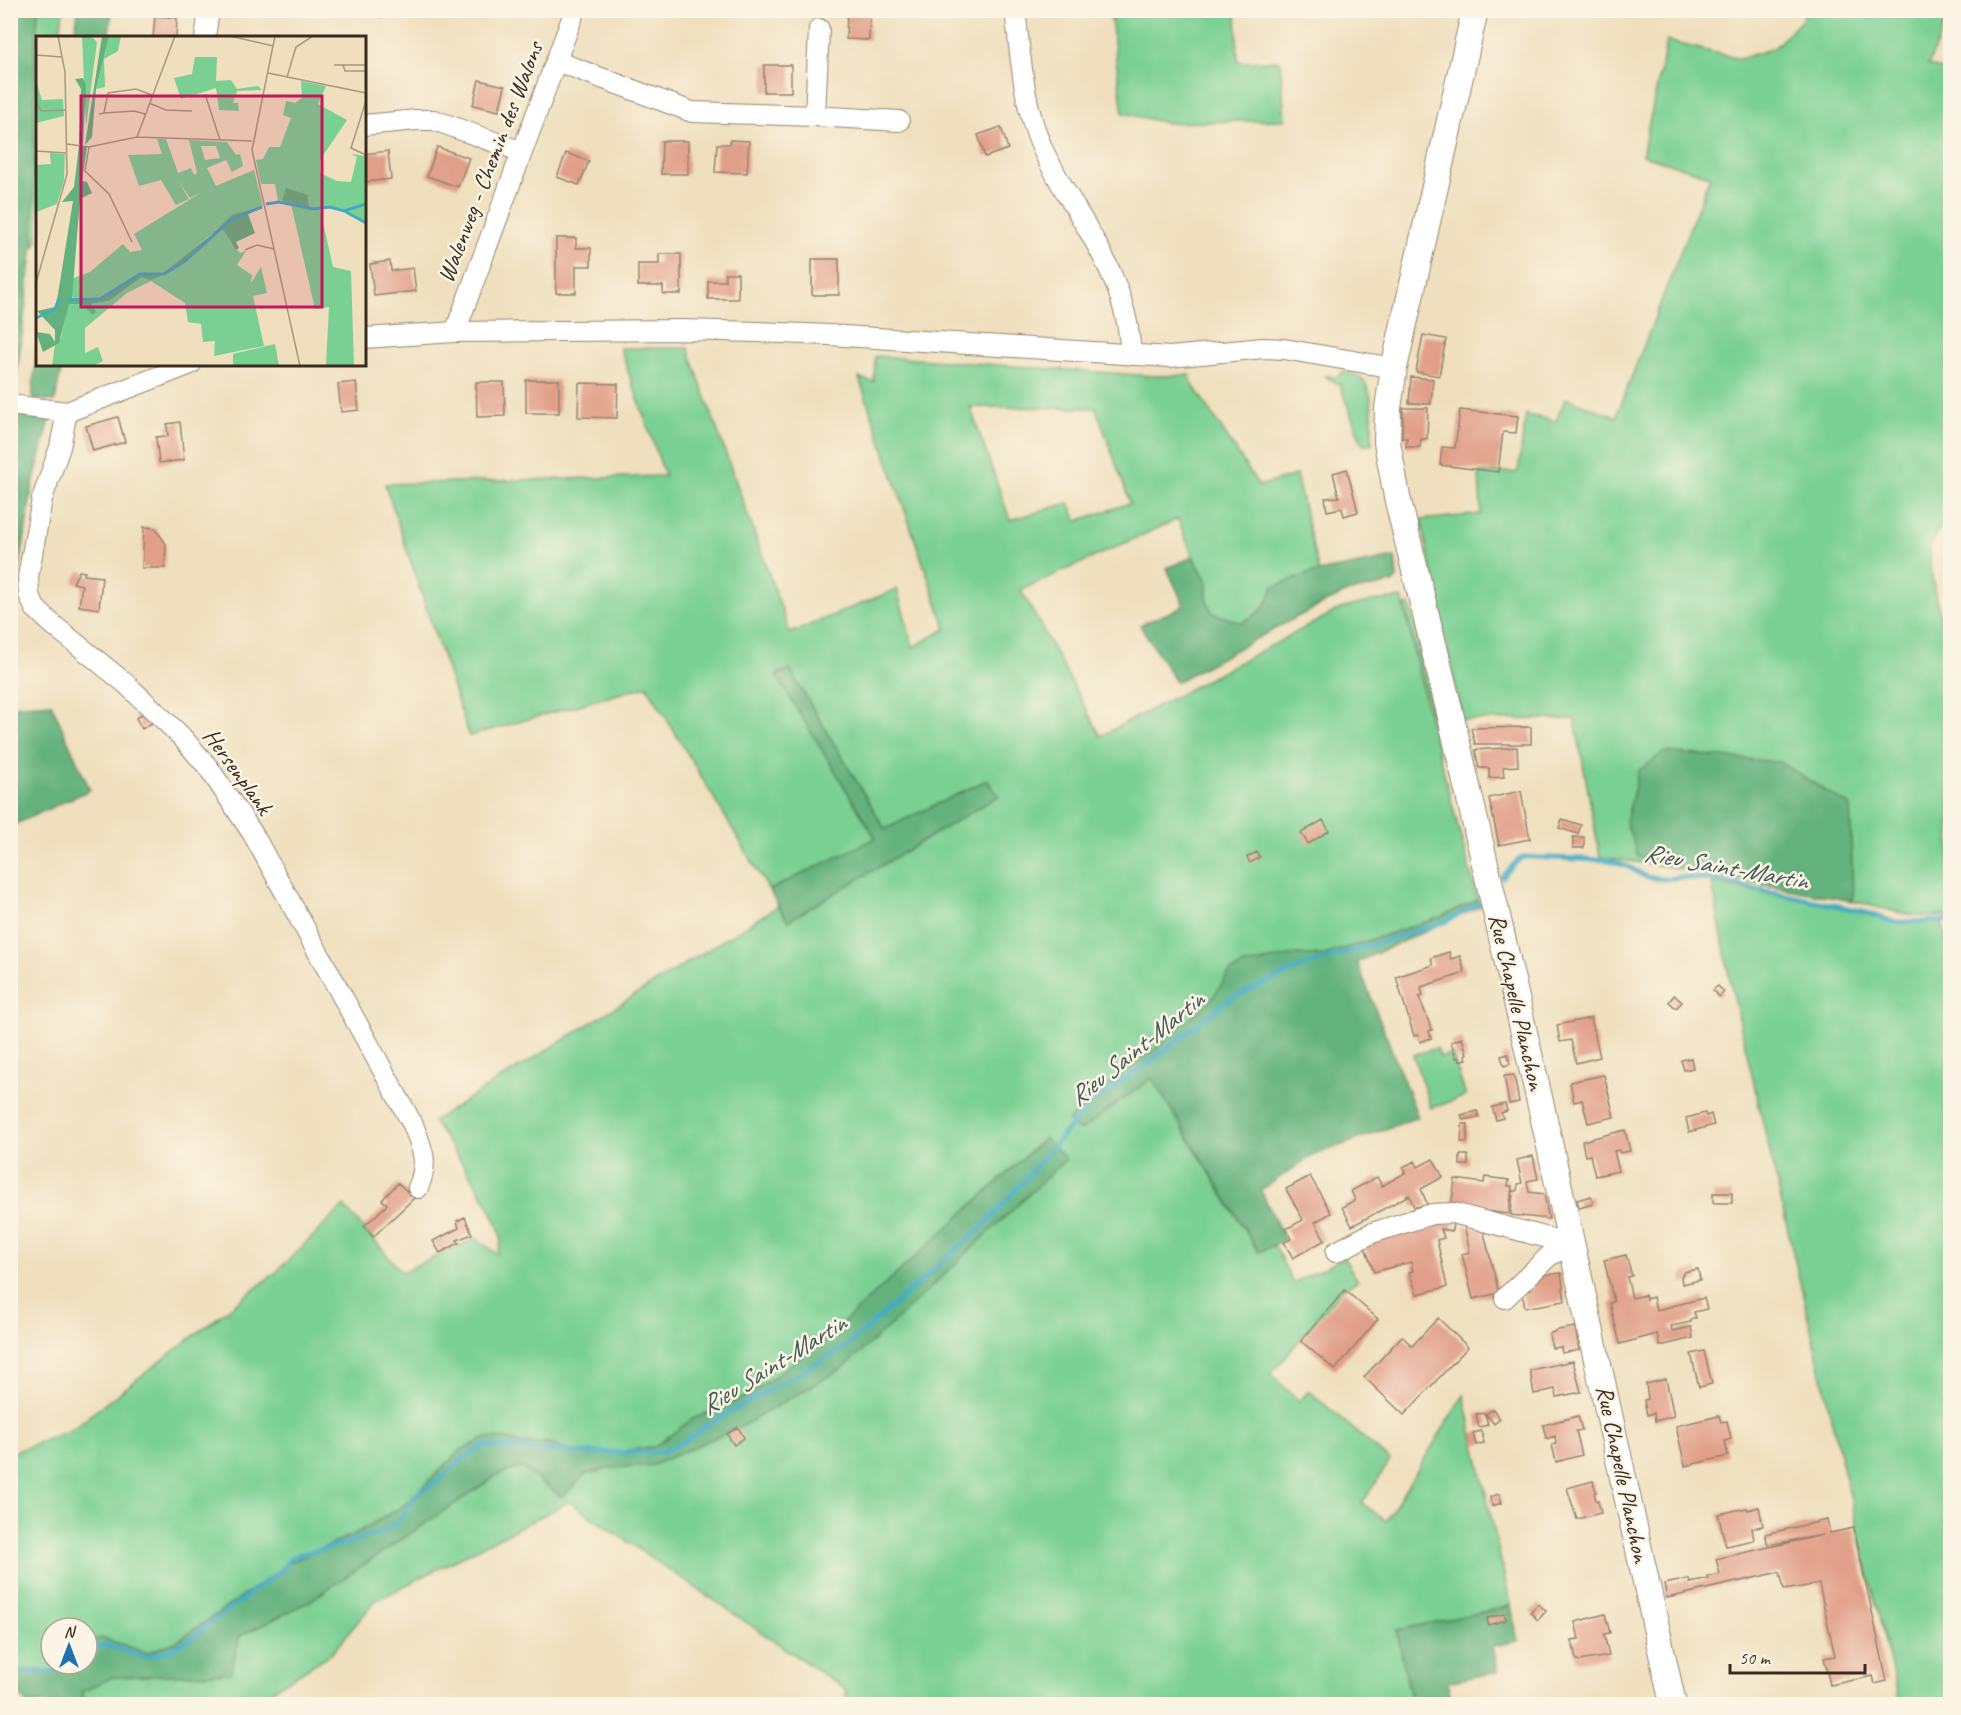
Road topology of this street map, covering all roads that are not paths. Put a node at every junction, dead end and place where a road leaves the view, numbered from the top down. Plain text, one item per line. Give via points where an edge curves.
1 (209, 10) edge
2 (575, 10) edge
3 (1015, 10) edge
4 (1475, 10) edge
5 (819, 29) dead end
6 (205, 36) edge
7 (556, 61) junction
8 (815, 116) junction
9 (899, 121) dead end
10 (366, 125) edge
11 (522, 152) junction
12 (454, 332) junction
13 (366, 338) edge
14 (1132, 356) junction
15 (186, 366) edge
16 (1394, 368) junction
17 (10, 405) edge
18 (66, 412) junction
19 (418, 1188) dead end
20 (1571, 1244) junction
21 (1336, 1252) dead end
22 (1505, 1298) dead end
23 (1673, 1704) edge

1 - 6 street
2 - 7 street, Walenweg - Chemin des Walons
3 - 14 street via 1025,93 1042,148 1100,251 1126,315
4 - 16 street, Rue Chapelle Planchon
5 - 8 street
7 - 8 street via 692,112
7 - 11 street, Walenweg - Chemin des Walons
8 - 9 street
10 - 11 street via 434,120
11 - 12 street, Walenweg - Chemin des Walons
12 - 13 street
12 - 14 street via 683,330 829,335
14 - 16 street via 1284,349
15 - 18 street
16 - 20 street, Rue Chapelle Planchon via 1387,441 1408,548 1461,761
17 - 18 street
18 - 19 street, Hersenplank via 60,447 42,499 30,567 28,587 35,608 181,735 253,834 413,1125 425,1171
20 - 21 street via 1454,1213 1432,1214 1372,1233
20 - 22 street via 1549,1256
20 - 23 street, Rue Chapelle Planchon

